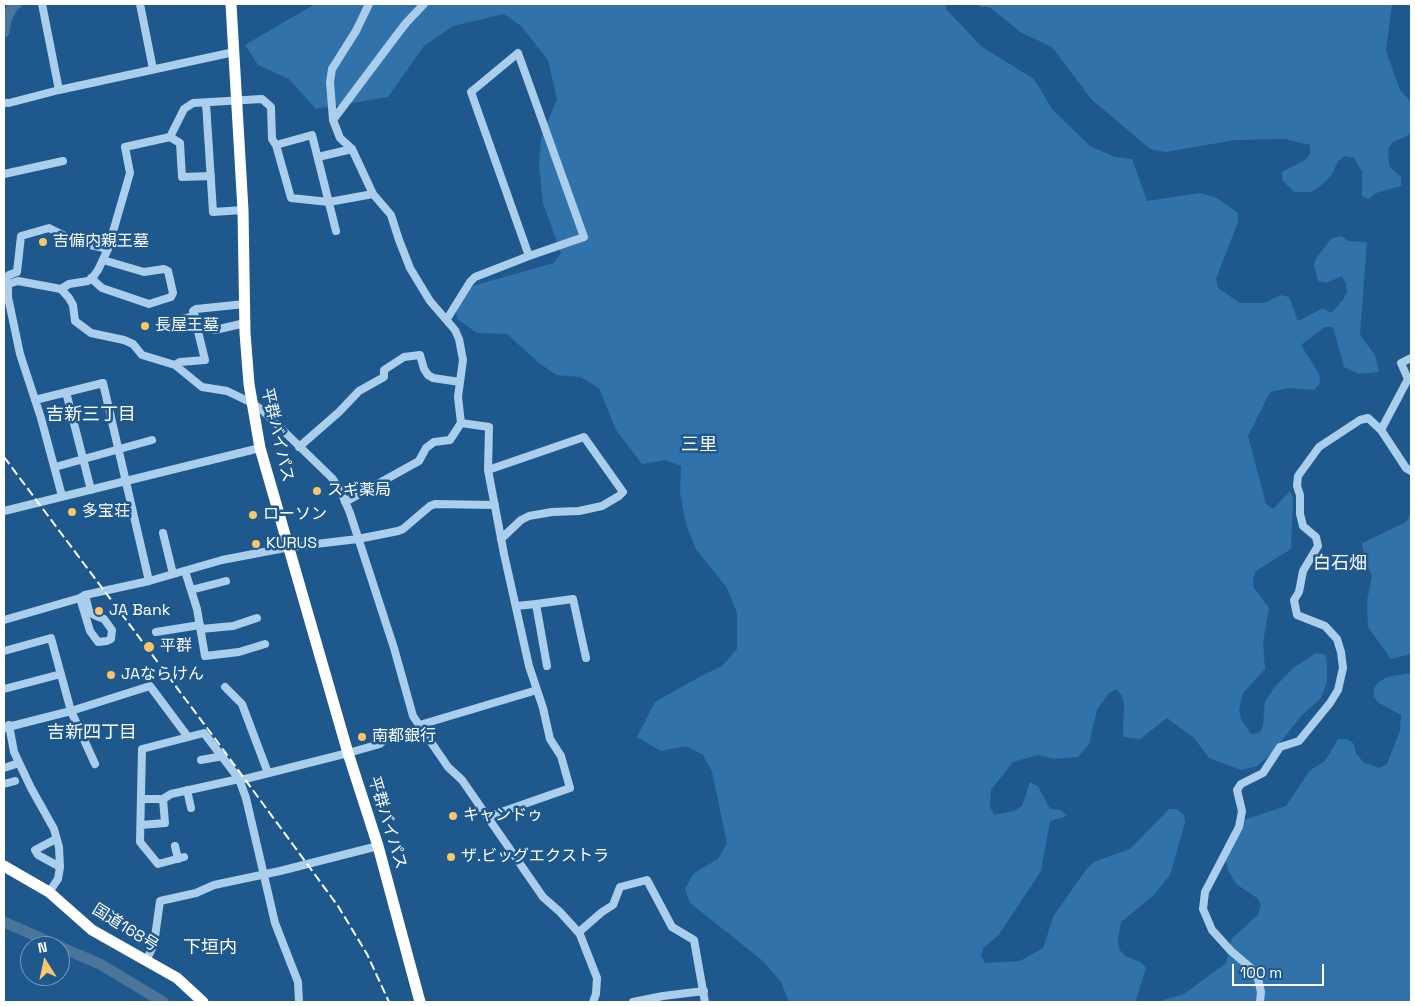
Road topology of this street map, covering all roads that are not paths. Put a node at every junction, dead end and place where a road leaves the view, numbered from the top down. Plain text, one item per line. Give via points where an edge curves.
1 (42, 4) edge
2 (140, 4) edge
3 (231, 4) edge
4 (369, 4) edge
5 (424, 4) edge
6 (234, 52) junction
7 (153, 69) junction
8 (59, 90) junction
9 (237, 101) junction
10 (4, 103) edge
11 (206, 103) junction
12 (333, 120) junction
13 (170, 137) junction
14 (276, 145) junction
15 (352, 149) junction
16 (318, 157) junction
17 (63, 161) dead end
18 (4, 174) edge
19 (211, 176) junction
20 (374, 194) junction
21 (329, 202) junction
22 (243, 210) junction
23 (336, 231) dead end
24 (108, 250) junction
25 (529, 256) junction
26 (103, 260) junction
27 (91, 278) junction
28 (6, 281) edge
29 (61, 289) junction
30 (245, 304) junction
31 (195, 316) junction
32 (447, 319) junction
33 (169, 322) dead end
34 (245, 323) junction
35 (215, 330) dead end
36 (1411, 358) edge
37 (176, 365) junction
38 (460, 382) junction
39 (66, 392) junction
40 (35, 400) junction
41 (252, 403) junction
42 (461, 423) junction
43 (1381, 430) junction
44 (152, 440) dead end
45 (299, 446) junction
46 (260, 448) junction
47 (118, 450) junction
48 (84, 459) junction
49 (55, 467) junction
50 (488, 470) junction
51 (1411, 471) edge
52 (126, 482) junction
53 (91, 490) junction
54 (62, 496) junction
55 (345, 502) junction
56 (495, 505) junction
57 (4, 511) edge
58 (163, 533) dead end
59 (502, 538) junction
60 (358, 540) junction
61 (290, 547) junction
62 (185, 571) junction
63 (173, 574) junction
64 (148, 581) junction
65 (226, 581) dead end
66 (191, 590) junction
67 (83, 597) junction
68 (536, 604) junction
69 (516, 606) junction
70 (257, 618) dead end
71 (4, 620) edge
72 (200, 627) junction
73 (156, 632) dead end
74 (265, 644) dead end
75 (4, 651) edge
76 (586, 658) dead end
77 (547, 666) dead end
78 (61, 674) junction
79 (225, 687) dead end
80 (4, 689) edge
81 (537, 690) junction
82 (71, 711) junction
83 (7, 726) edge
84 (420, 728) junction
85 (188, 736) junction
86 (348, 753) junction
87 (223, 756) junction
88 (201, 760) dead end
89 (19, 764) junction
90 (95, 764) dead end
91 (4, 768) edge
92 (268, 773) junction
93 (239, 779) junction
94 (15, 781) dead end
95 (4, 784) edge
96 (187, 790) junction
97 (142, 799) junction
98 (163, 799) junction
99 (191, 808) dead end
100 (487, 817) junction
101 (141, 825) junction
102 (56, 839) junction
103 (175, 846) dead end
104 (378, 846) junction
105 (4, 866) edge
106 (60, 867) junction
107 (262, 874) junction
108 (49, 892) junction
109 (579, 933) junction
110 (146, 961) junction
111 (704, 992) junction
112 (203, 1002) edge
113 (299, 1002) edge
114 (420, 1002) edge
115 (593, 1002) edge
116 (634, 1002) edge
117 (705, 1002) edge
118 (1260, 1002) edge

1 - 8 street
2 - 7 street
3 - 6 highway, 平群バイパス
4 - 12 street via 332,69
5 - 12 street
6 - 7 street
6 - 9 highway, 平群バイパス
7 - 8 street
8 - 10 street
9 - 11 street
9 - 14 street via 262,99 271,107 272,139
9 - 22 highway, 平群バイパス
11 - 13 street via 193,103 184,108
11 - 19 street
12 - 15 street via 340,138
13 - 19 street via 180,143 182,177
13 - 24 street via 125,147 130,173
14 - 16 street via 312,135
14 - 21 street via 291,198
15 - 16 street
15 - 20 street
16 - 21 street
17 - 18 street
19 - 22 street via 213,212
20 - 21 street
20 - 32 street via 391,215 410,268 430,301
21 - 23 street
22 - 30 highway, 平群バイパス
24 - 26 street
24 - 28 street via 77,242 49,228 21,236 17,272 9,275
25 - 25 street via 471,92 518,53 584,237
25 - 32 street via 475,277
26 - 27 street
26 - 27 street via 144,272 168,271 170,297 149,304 102,288
27 - 29 street
28 - 29 street
28 - 40 street via 20,354
29 - 37 street via 73,305 76,321 90,333 124,340 133,344 142,355
30 - 31 street via 196,309 193,311
30 - 34 highway, 平群バイパス
31 - 33 street
31 - 37 street via 205,360
32 - 38 street via 459,340 463,360
34 - 35 street
34 - 41 highway, 平群バイパス
36 - 43 street via 1401,364 1408,379
37 - 41 street via 202,387 226,392
38 - 42 street
38 - 45 street via 428,375 420,355 404,357 384,370 384,377 359,390
39 - 40 street
39 - 47 street via 102,383
39 - 48 street
40 - 49 street
41 - 45 street
41 - 46 highway, 平群バイパス
42 - 50 street via 489,427
42 - 55 street via 450,440 434,442 426,448 419,461
43 - 51 street
43 - 118 street via 1368,418 1360,420 1319,447 1298,476 1303,526 1316,537 1318,546 1303,571 1294,600 1297,615 1326,626 1337,639 1343,668 1338,690 1299,741 1280,748 1263,772 1241,784 1237,790 1242,812 1239,827 1204,892 1203,909 1212,930 1251,968 1258,979
44 - 47 street
45 - 55 street via 332,478
46 - 52 street
46 - 61 highway, 平群バイパス
47 - 48 street
47 - 52 street
48 - 49 street
48 - 53 street
49 - 54 street
50 - 56 street
50 - 59 street via 584,437 623,492 602,506 529,516
52 - 53 street
52 - 64 street
53 - 54 street
54 - 57 street
55 - 60 street
56 - 59 street
56 - 60 street via 435,504 403,529
58 - 63 street
59 - 69 street
60 - 61 street
60 - 84 street via 413,716
61 - 62 street
61 - 86 highway, 平群バイパス
62 - 63 street
62 - 66 street
63 - 64 street
64 - 67 street
65 - 66 street
66 - 72 street
67 - 67 street via 89,611 104,619 112,630 107,641 98,642 90,631
67 - 71 street
68 - 69 street
68 - 76 street via 573,599
68 - 77 street
69 - 81 street
70 - 72 street via 232,626
72 - 73 street
72 - 74 street via 206,656 239,652
75 - 78 street via 52,638
78 - 80 street
78 - 82 street
79 - 92 street via 242,704
81 - 84 street via 423,724
81 - 100 street via 550,739 561,756 570,788
82 - 83 street
82 - 85 street via 150,686
82 - 90 street
83 - 89 street
84 - 86 street
84 - 100 street
85 - 87 street via 204,733
85 - 97 street via 142,749
86 - 92 street
86 - 104 highway, 平群バイパス
87 - 88 street
87 - 93 street
89 - 91 street
89 - 102 street via 54,829
92 - 93 street
93 - 96 street
93 - 107 street
94 - 95 street
96 - 98 street
96 - 99 street
97 - 98 street
97 - 101 street
98 - 101 street via 165,822
100 - 109 street via 543,897
101 - 103 street via 140,842 158,864 181,858
102 - 106 street
102 - 106 street via 35,850
104 - 107 street
104 - 114 highway, 平群バイパス
105 - 108 highway, 国道168号
106 - 108 street via 58,878
107 - 110 street via 160,901 154,944
107 - 113 street via 275,923 298,982
108 - 110 highway, 国道168号 via 92,930
109 - 111 street via 613,905 620,887 647,880 672,927 694,940
109 - 115 street via 598,978
110 - 112 highway, 国道168号 via 177,978
111 - 116 street
111 - 117 street

